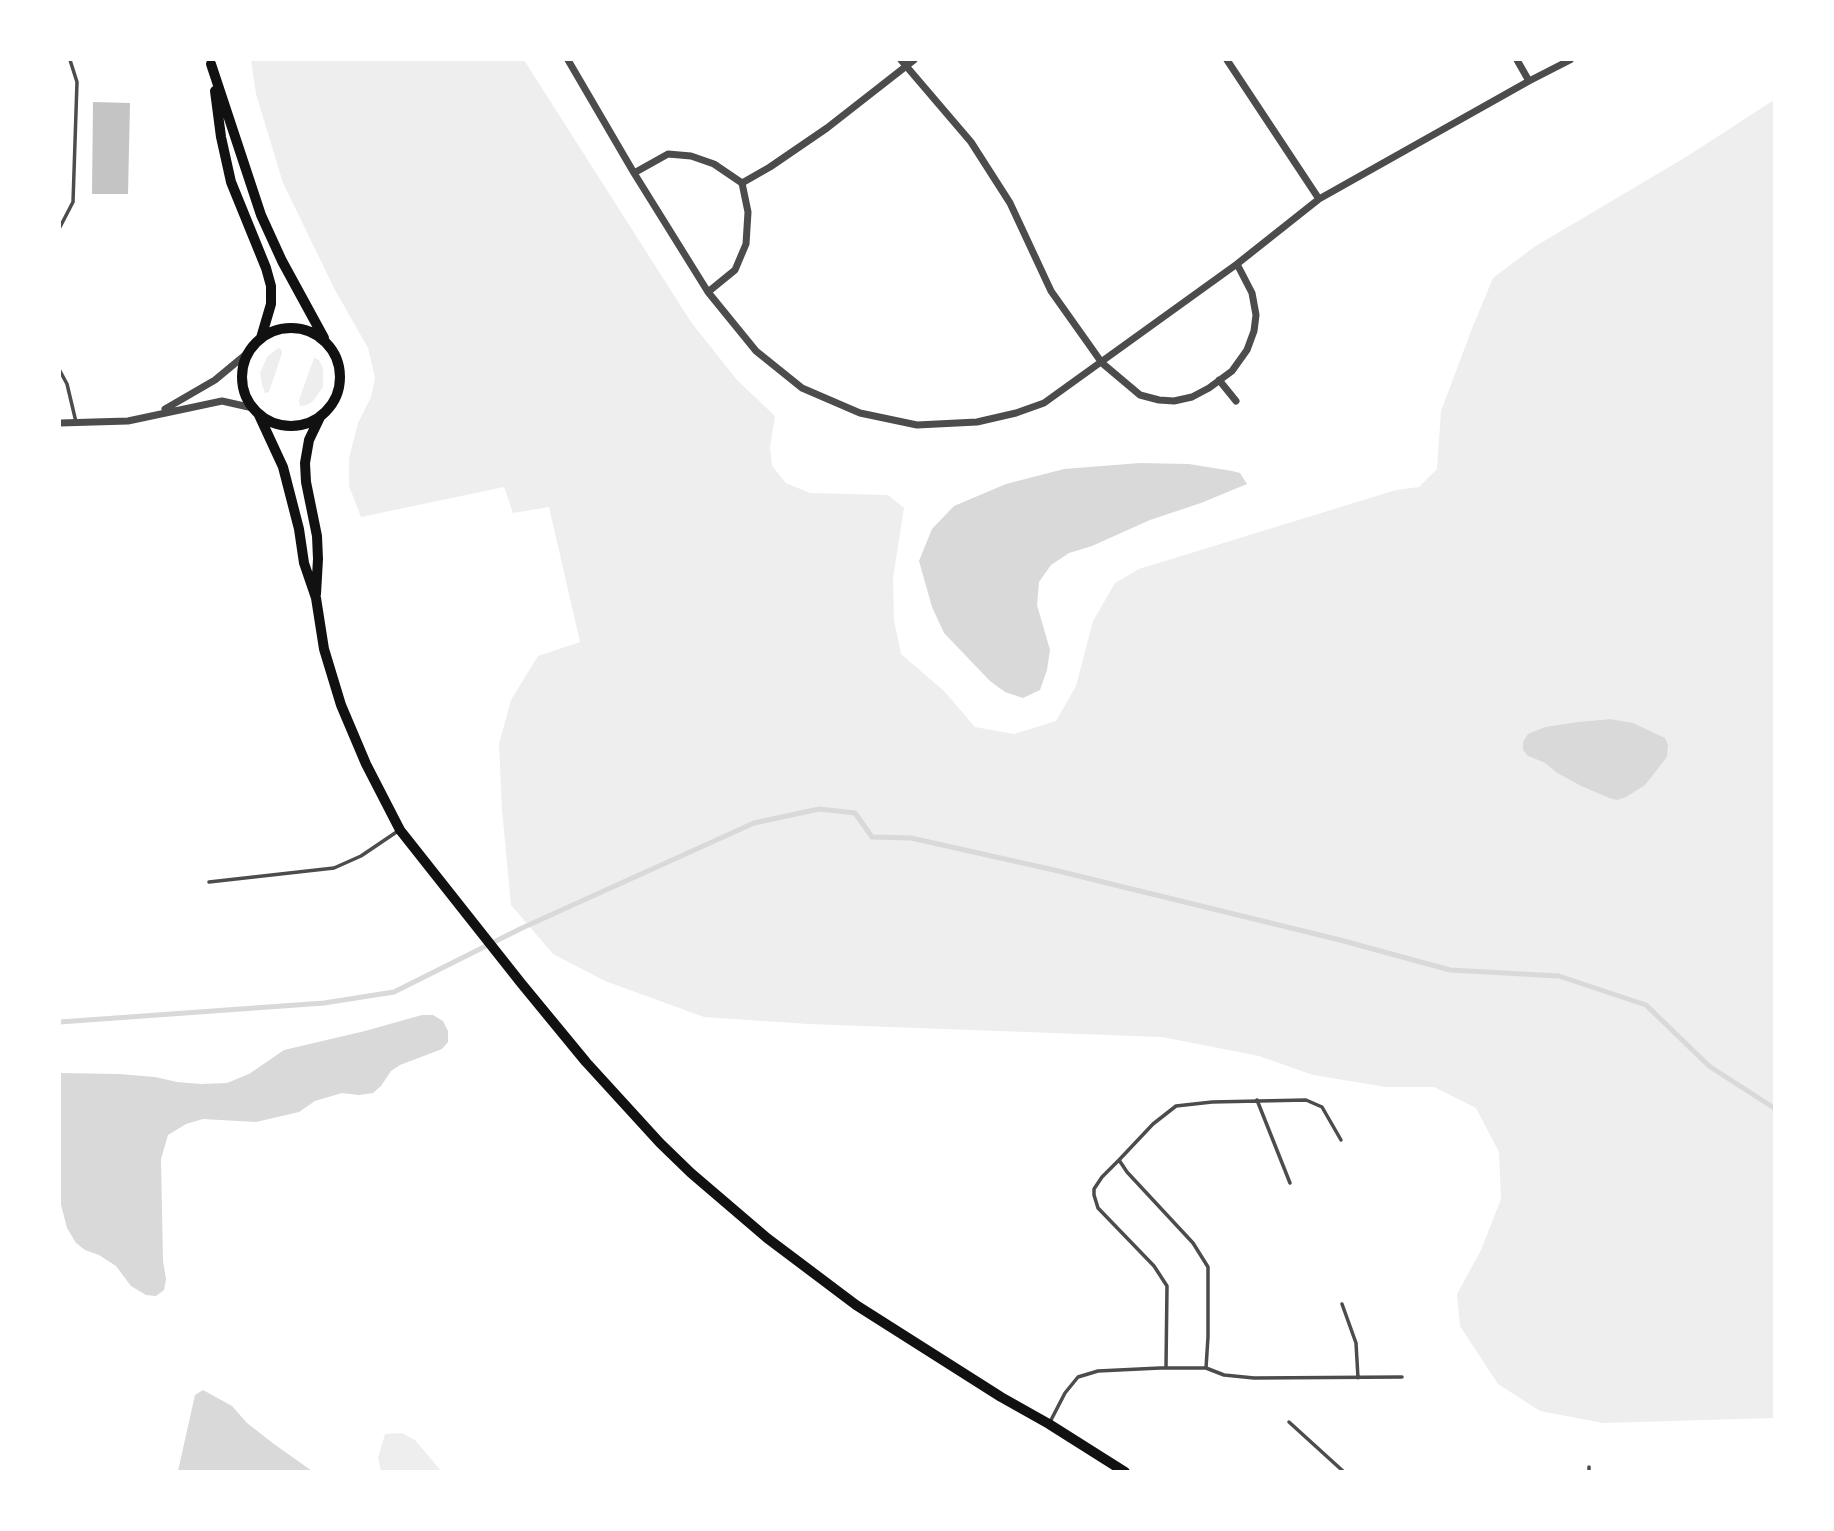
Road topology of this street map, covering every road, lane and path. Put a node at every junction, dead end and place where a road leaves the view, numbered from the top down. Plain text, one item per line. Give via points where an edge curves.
1 (70, 60) edge
2 (568, 60) edge
3 (914, 60) edge
4 (1227, 60) edge
5 (1517, 60) edge
6 (1570, 60) edge
7 (211, 62) edge
8 (904, 63) edge
9 (1529, 81) junction
10 (634, 173) junction
11 (742, 183) junction
12 (1319, 199) junction
13 (60, 227) edge
14 (1237, 264) junction
15 (708, 292) junction
16 (261, 339) junction
17 (327, 344) junction
18 (250, 351) junction
19 (1102, 363) junction
20 (60, 371) edge
21 (1219, 380) junction
22 (1236, 401) dead end
23 (256, 410) junction
24 (159, 413) junction
25 (320, 416) junction
26 (60, 423) edge
27 (76, 423) junction
28 (316, 598) junction
29 (400, 830) junction
30 (209, 882) dead end
31 (1257, 1100) junction
32 (1341, 1140) dead end
33 (1119, 1160) junction
34 (1290, 1183) dead end
35 (1342, 1304) dead end
36 (1166, 1368) junction
37 (1206, 1368) junction
38 (1402, 1377) dead end
39 (1358, 1378) junction
40 (1289, 1422) dead end
41 (1049, 1424) junction
42 (1125, 1472) edge
43 (1344, 1472) edge

1 - 13 lane via 76,82 73,202
2 - 10 street
3 - 8 street
4 - 12 street
5 - 9 street
6 - 9 street
7 - 16 main road via 231,182 271,286 270,313
7 - 17 main road via 261,215
8 - 11 street via 827,128
8 - 19 street via 971,142 1010,203 1051,291
9 - 12 street
10 - 11 street via 668,154 691,156 714,164
10 - 15 street
11 - 15 street via 748,212 746,244 735,270
12 - 14 street
14 - 19 street
14 - 21 street via 1252,293 1254,331 1247,351
15 - 19 street via 756,351 802,388 860,413 917,425 976,422 1025,410 1044,403
16 - 17 main road via 292,328 310,332
16 - 18 main road
17 - 25 main road via 340,368 340,384
18 - 23 main road via 243,380
18 - 24 street via 215,380
19 - 21 street via 1140,395 1159,400 1192,397
20 - 27 lane
21 - 22 street
23 - 24 street via 222,401
23 - 25 main road via 285,426 303,425
23 - 28 main road via 283,467
24 - 27 street via 128,421
25 - 28 main road via 304,463 317,536
26 - 27 street
28 - 29 main road via 324,649 341,705
29 - 30 lane via 334,868
29 - 41 main road via 586,1062 691,1173 856,1305
31 - 32 lane via 1306,1100 1322,1107
31 - 33 lane via 1176,1106
31 - 34 lane
33 - 36 lane via 1102,1177 1094,1195 1098,1208 1154,1266 1167,1286
33 - 37 lane via 1193,1243 1208,1267
35 - 39 lane via 1356,1343
36 - 37 lane
36 - 41 lane via 1098,1371 1078,1377
37 - 39 lane via 1224,1376 1254,1378
38 - 39 lane
40 - 43 lane
41 - 42 main road

